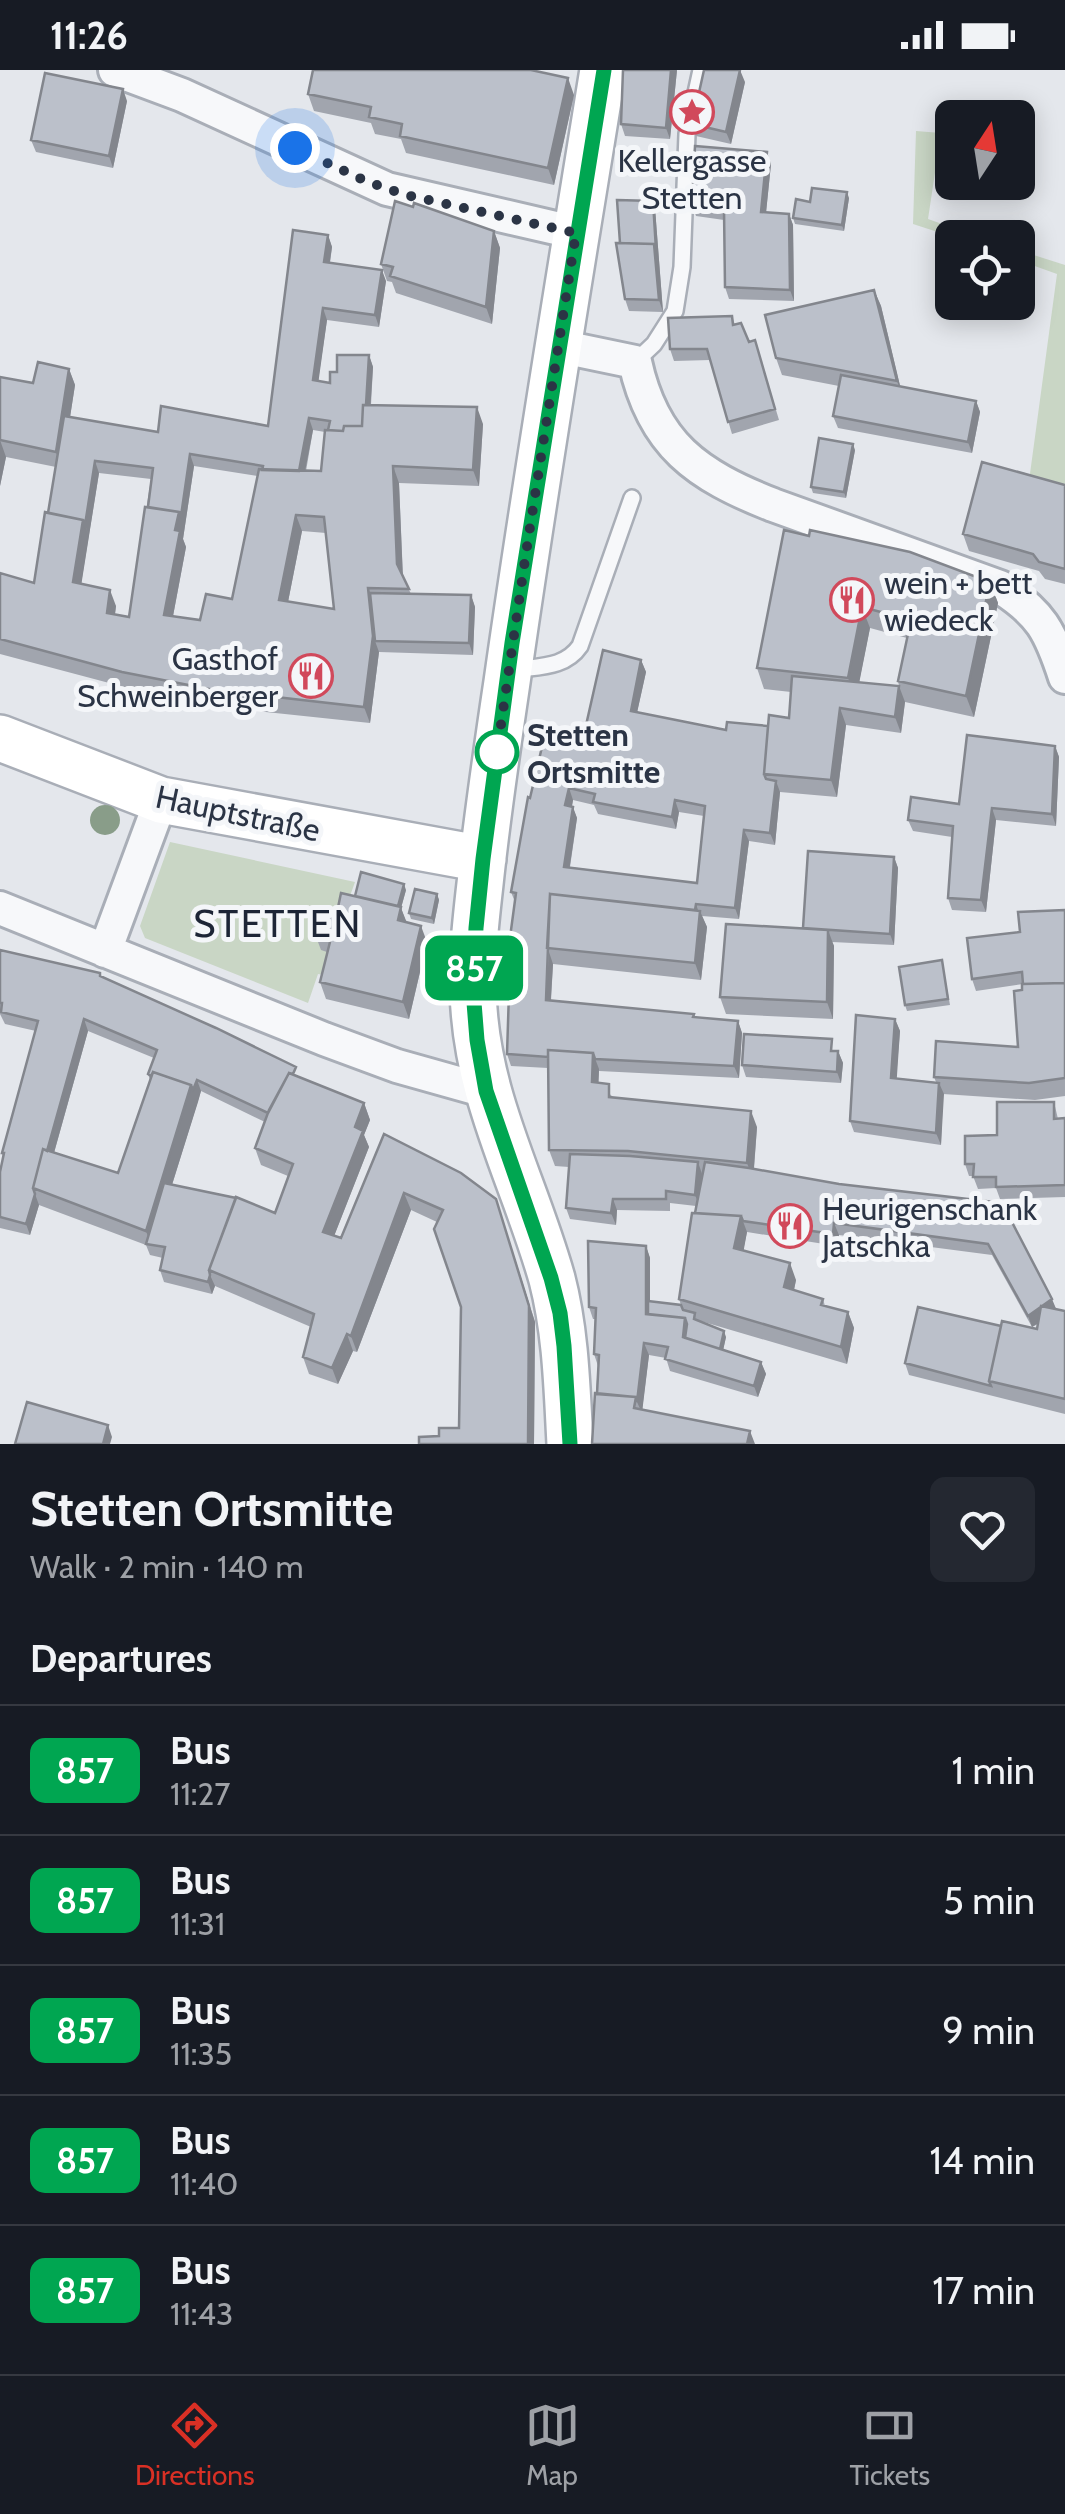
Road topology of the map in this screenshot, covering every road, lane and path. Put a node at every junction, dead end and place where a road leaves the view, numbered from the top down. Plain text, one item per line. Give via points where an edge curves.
1 (115, 70) edge
2 (604, 70) edge
3 (701, 70) edge
4 (576, 233) junction
5 (558, 346) junction
6 (634, 362) junction
7 (632, 498) dead end
8 (508, 671) junction
9 (1065, 677) edge
10 (0, 738) edge
11 (161, 800) junction
12 (483, 859) junction
13 (0, 908) edge
14 (105, 952) junction
15 (486, 1091) junction
16 (570, 1444) edge

1 - 4 street via 386,189
2 - 4 main road
3 - 6 lane via 688,121 675,311
4 - 5 main road
5 - 6 street
5 - 8 main road
6 - 9 street via 660,428 690,460 744,494 1000,587 1042,621
7 - 8 lane via 573,657
8 - 12 main road
10 - 11 main road, Hauptstraße
11 - 12 main road, Hauptstraße
11 - 14 street
12 - 15 main road via 473,990
13 - 14 street
14 - 15 street via 379,1059
15 - 16 main road via 551,1278 564,1346

